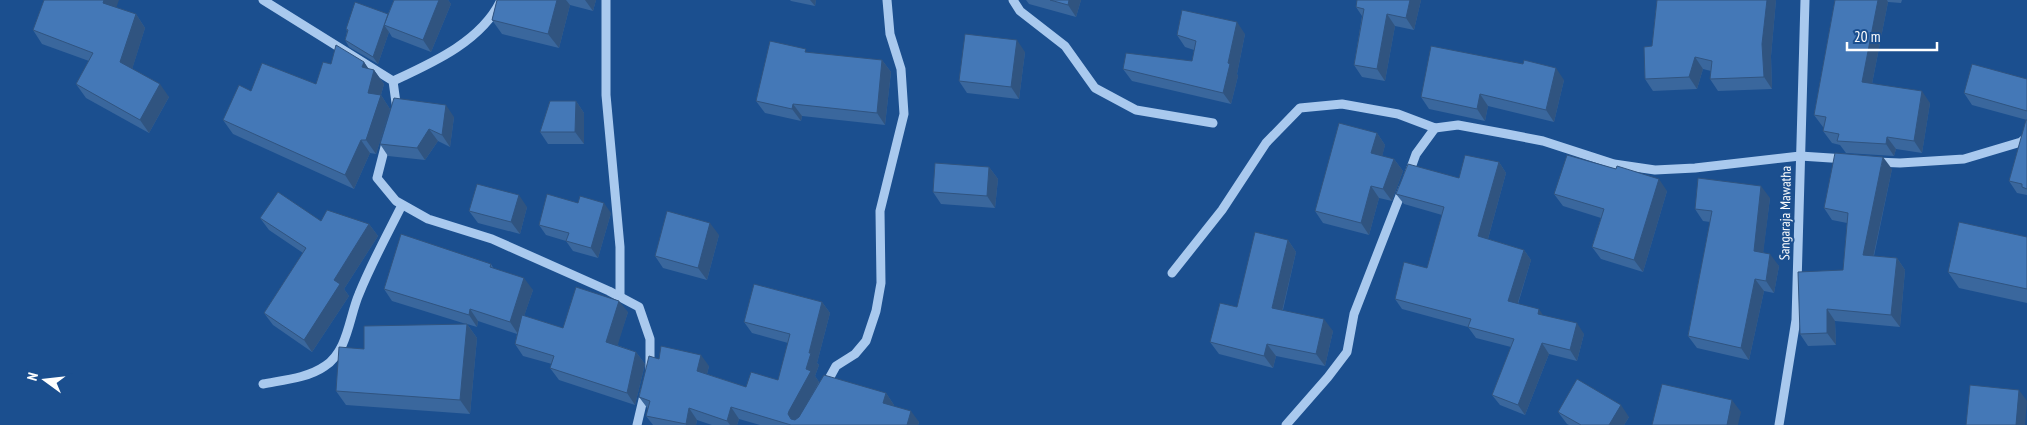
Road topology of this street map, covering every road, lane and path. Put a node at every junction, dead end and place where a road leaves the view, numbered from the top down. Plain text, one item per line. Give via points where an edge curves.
1 (263, 0) edge
2 (501, 0) edge
3 (606, 0) edge
4 (887, 0) edge
5 (1013, 0) edge
6 (1804, 0) edge
7 (393, 81) junction
8 (394, 117) edge
9 (1213, 123) dead end
10 (1435, 128) junction
11 (388, 133) edge
12 (2027, 137) edge
13 (1800, 156) junction
14 (1860, 160) edge
15 (1870, 161) edge
16 (402, 205) junction
17 (1172, 273) dead end
18 (620, 297) junction
19 (263, 384) dead end
20 (820, 395) edge
21 (638, 425) edge
22 (1286, 425) edge
23 (1778, 425) edge

1 - 7 street
2 - 7 street via 485,25 468,39 428,65
3 - 18 street via 606,95 620,247
4 - 20 street via 890,34 901,69 904,114 880,211 881,283 866,341 856,354 836,366
5 - 9 street via 1020,11 1065,46 1095,88 1136,110
6 - 13 street, Sangaraja Mawatha
7 - 8 street via 397,108
10 - 13 street via 1458,125 1507,134 1614,164 1655,170
10 - 17 street via 1398,114 1342,104 1300,108 1266,143 1222,210
10 - 22 street via 1416,154 1369,272 1354,314 1347,352
11 - 16 street via 377,178
12 - 15 street via 2021,142 1964,159 1900,164
13 - 14 street
13 - 23 street, Sangaraja Mawatha via 1796,320
16 - 18 street via 428,219 492,239
16 - 19 street via 358,297 335,356 327,366 310,374
18 - 21 street via 639,307 650,339 651,364

